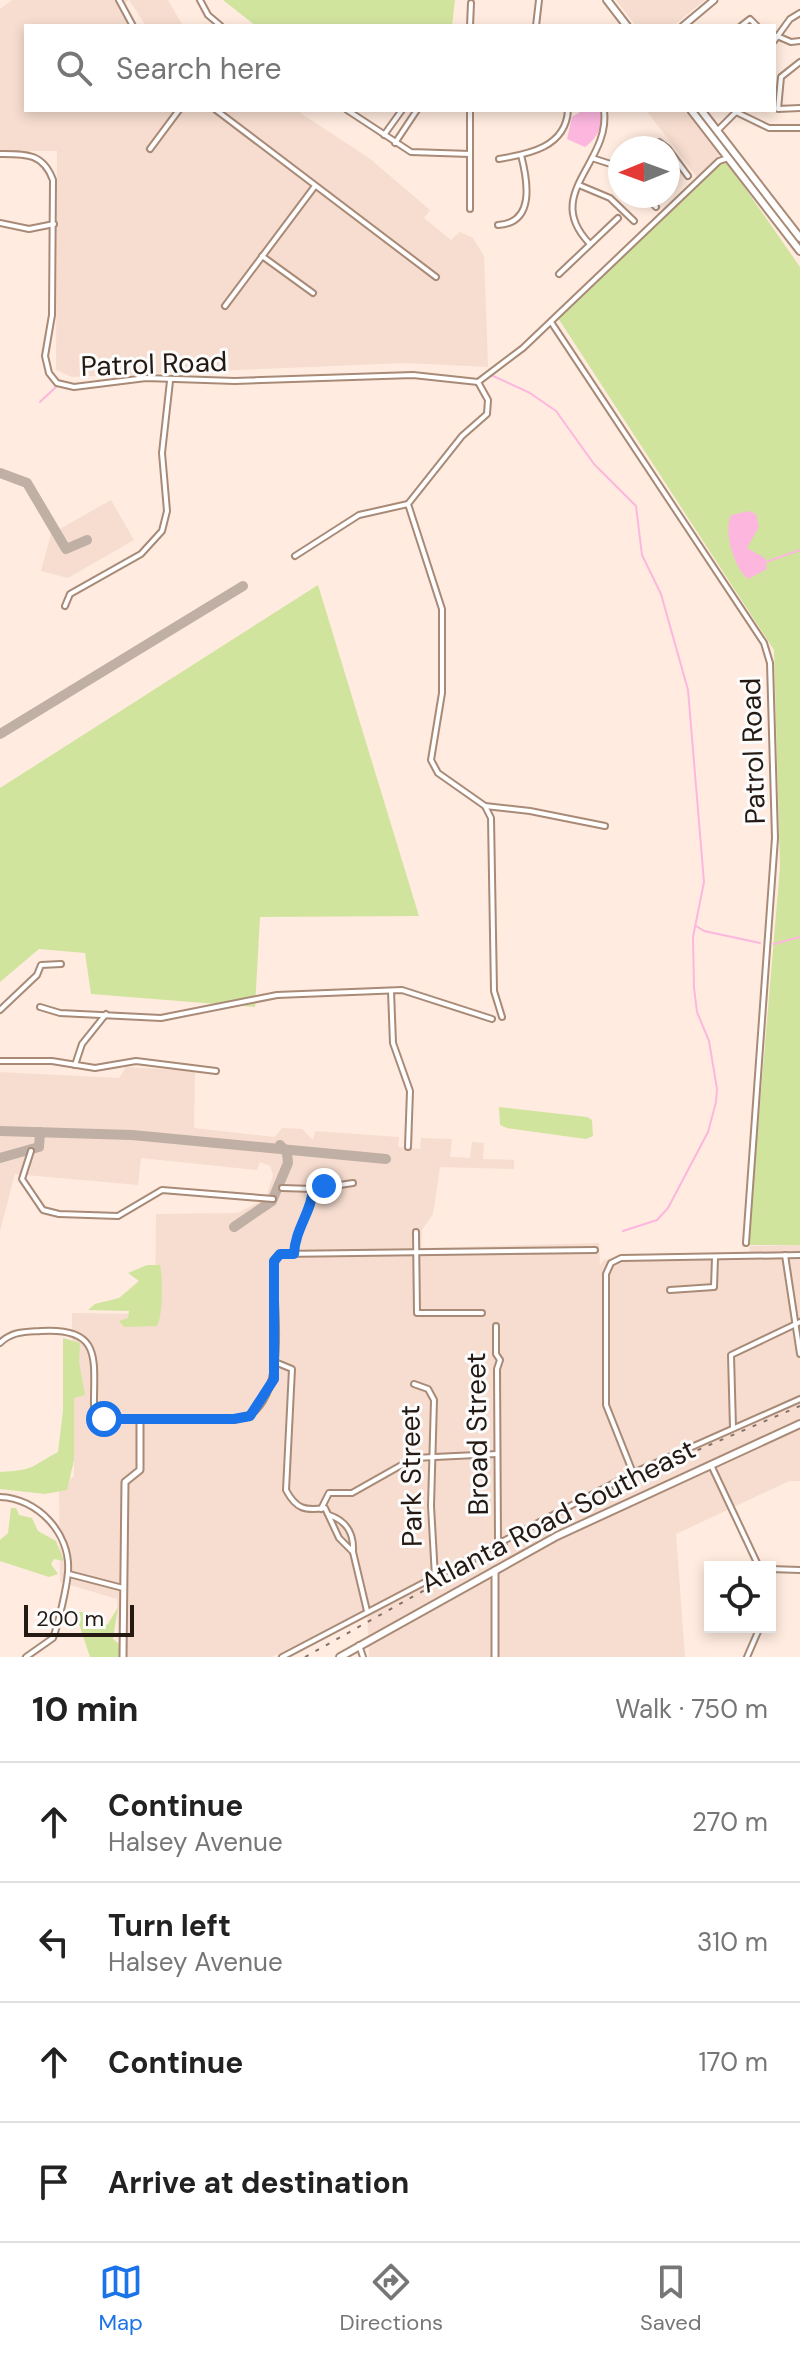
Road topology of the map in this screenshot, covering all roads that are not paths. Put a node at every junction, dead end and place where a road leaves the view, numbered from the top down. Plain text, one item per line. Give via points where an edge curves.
1 (119, 0) edge
2 (200, 0) edge
3 (539, 0) edge
4 (607, 0) edge
5 (714, 0) edge
6 (471, 3) dead end
7 (800, 13) edge
8 (132, 24) edge
9 (219, 24) edge
10 (470, 24) edge
11 (536, 24) edge
12 (625, 24) edge
13 (685, 24) edge
14 (776, 38) edge
15 (800, 41) edge
16 (800, 62) edge
17 (800, 108) edge
18 (178, 112) edge
19 (219, 112) edge
20 (350, 112) edge
21 (401, 112) edge
22 (416, 112) edge
23 (470, 112) edge
24 (567, 112) edge
25 (604, 112) edge
26 (693, 112) edge
27 (703, 112) edge
28 (735, 112) edge
29 (738, 112) edge
30 (800, 128) edge
31 (718, 130) junction
32 (384, 135) junction
33 (395, 143) junction
34 (150, 149) dead end
35 (0, 154) edge
36 (470, 154) junction
37 (521, 155) junction
38 (592, 158) junction
39 (729, 158) junction
40 (499, 159) dead end
41 (608, 163) edge
42 (680, 165) edge
43 (688, 176) dead end
44 (579, 185) junction
45 (315, 186) junction
46 (764, 190) junction
47 (470, 209) dead end
48 (618, 218) dead end
49 (634, 221) dead end
50 (0, 223) edge
51 (54, 224) junction
52 (498, 225) dead end
53 (800, 238) edge
54 (590, 244) junction
55 (800, 251) edge
56 (262, 256) junction
57 (559, 274) dead end
58 (436, 277) dead end
59 (313, 293) dead end
60 (225, 306) dead end
61 (551, 322) junction
62 (170, 381) junction
63 (478, 382) junction
64 (408, 504) junction
65 (295, 556) dead end
66 (65, 606) dead end
67 (485, 806) junction
68 (605, 826) dead end
69 (61, 964) dead end
70 (391, 991) junction
71 (40, 1007) dead end
72 (0, 1010) edge
73 (106, 1014) junction
74 (502, 1017) dead end
75 (492, 1019) dead end
76 (0, 1061) edge
77 (75, 1065) junction
78 (216, 1071) dead end
79 (408, 1147) dead end
80 (31, 1151) dead end
81 (353, 1183) dead end
82 (282, 1188) dead end
83 (313, 1189) junction
84 (273, 1199) dead end
85 (416, 1232) dead end
86 (746, 1243) dead end
87 (595, 1250) dead end
88 (415, 1253) junction
89 (294, 1254) junction
90 (785, 1255) junction
91 (800, 1255) edge
92 (715, 1258) junction
93 (670, 1290) dead end
94 (482, 1313) dead end
95 (798, 1323) edge
96 (496, 1326) dead end
97 (0, 1343) edge
98 (800, 1354) edge
99 (275, 1362) junction
100 (414, 1384) dead end
101 (800, 1399) edge
102 (140, 1419) junction
103 (800, 1424) edge
104 (733, 1428) junction
105 (497, 1454) junction
106 (434, 1456) junction
107 (710, 1463) junction
108 (633, 1473) junction
109 (0, 1497) edge
110 (321, 1509) junction
111 (328, 1515) junction
112 (498, 1541) junction
113 (353, 1552) junction
114 (756, 1561) edge
115 (495, 1569) junction
116 (776, 1569) edge
117 (800, 1570) edge
118 (69, 1574) junction
119 (435, 1577) junction
120 (123, 1588) junction
121 (367, 1611) junction
122 (757, 1633) edge
123 (359, 1645) junction
124 (26, 1657) edge
125 (123, 1657) edge
126 (282, 1657) edge
127 (340, 1657) edge
128 (363, 1657) edge
129 (495, 1657) edge
130 (747, 1657) edge

1 - 8 street
2 - 9 street
3 - 11 street
4 - 12 main road
5 - 13 street
6 - 10 street
7 - 14 street
14 - 15 street
16 - 17 street via 781,77 778,109
18 - 34 street
19 - 45 street
20 - 32 street
21 - 32 street
22 - 33 street
23 - 36 street
24 - 37 street via 558,138
25 - 38 street via 603,132
26 - 39 main road
27 - 31 main road
28 - 31 street
29 - 30 street via 769,128
31 - 46 main road
32 - 33 street
33 - 36 street via 418,154
35 - 51 street, Patrol Road via 35,156 48,165
36 - 47 street
37 - 40 street
37 - 52 street via 527,193 518,220
38 - 41 street
38 - 44 street
39 - 46 main road
39 - 55 main road
39 - 61 street via 719,161
42 - 43 street
44 - 49 street via 610,198
44 - 54 street via 572,218
45 - 56 street
45 - 58 street
46 - 53 main road
48 - 54 street
50 - 51 street via 29,229
51 - 62 street, Patrol Road via 52,315 45,356 52,378 74,387 146,378
54 - 57 street
56 - 59 street
56 - 60 street
61 - 63 street
61 - 86 street, Patrol Road via 764,643 770,663 775,838
62 - 63 street, Patrol Road via 413,375
62 - 66 street via 162,453 167,511 162,531 152,546 70,594
63 - 64 street via 488,400 487,414 462,436
64 - 65 street via 359,515
64 - 67 street via 442,609 442,693 431,760 444,780
67 - 68 street
67 - 74 street via 492,826 494,991
69 - 72 street via 41,965
70 - 73 street via 277,995 161,1018
70 - 75 street via 407,991
70 - 79 street via 393,1043 410,1091
71 - 73 street
73 - 77 street via 86,1038
76 - 77 street
77 - 78 street via 95,1068 136,1061
80 - 84 street via 22,1179 36,1203 49,1212 118,1216 162,1190
81 - 83 street
82 - 83 street
83 - 89 street via 296,1232
85 - 88 street
87 - 88 street
88 - 89 street
88 - 94 street via 417,1313
89 - 99 street via 280,1254 273,1266
90 - 91 street
90 - 92 street
90 - 95 street
92 - 93 street via 714,1287
92 - 108 street via 621,1258 608,1267 606,1405
95 - 98 street
95 - 104 street via 731,1355
96 - 105 street, Broad Street
97 - 102 street via 17,1333 82,1335 92,1353 94,1415
99 - 102 street via 270,1387 245,1418
99 - 110 street via 292,1369 286,1490 293,1504 308,1512
100 - 106 street, Park Street via 433,1396
101 - 104 street
102 - 120 street via 140,1470 125,1482
103 - 107 main road, Atlanta Road Southeast
104 - 108 street
105 - 106 street
105 - 112 street, Broad Street
106 - 110 street via 407,1461 352,1493 329,1493
106 - 119 street, Park Street
107 - 114 street
107 - 115 main road, Atlanta Road Southeast
108 - 112 street
109 - 118 street via 22,1500 41,1511 60,1536
110 - 111 street
111 - 113 street
111 - 113 street via 349,1528
112 - 119 street
113 - 121 street
115 - 123 main road, Atlanta Road Southeast
115 - 129 street
116 - 117 street
118 - 120 street
118 - 124 street via 53,1638
119 - 121 street
120 - 125 street
121 - 126 street
122 - 130 street
123 - 127 main road, Atlanta Road Southeast
123 - 128 street

